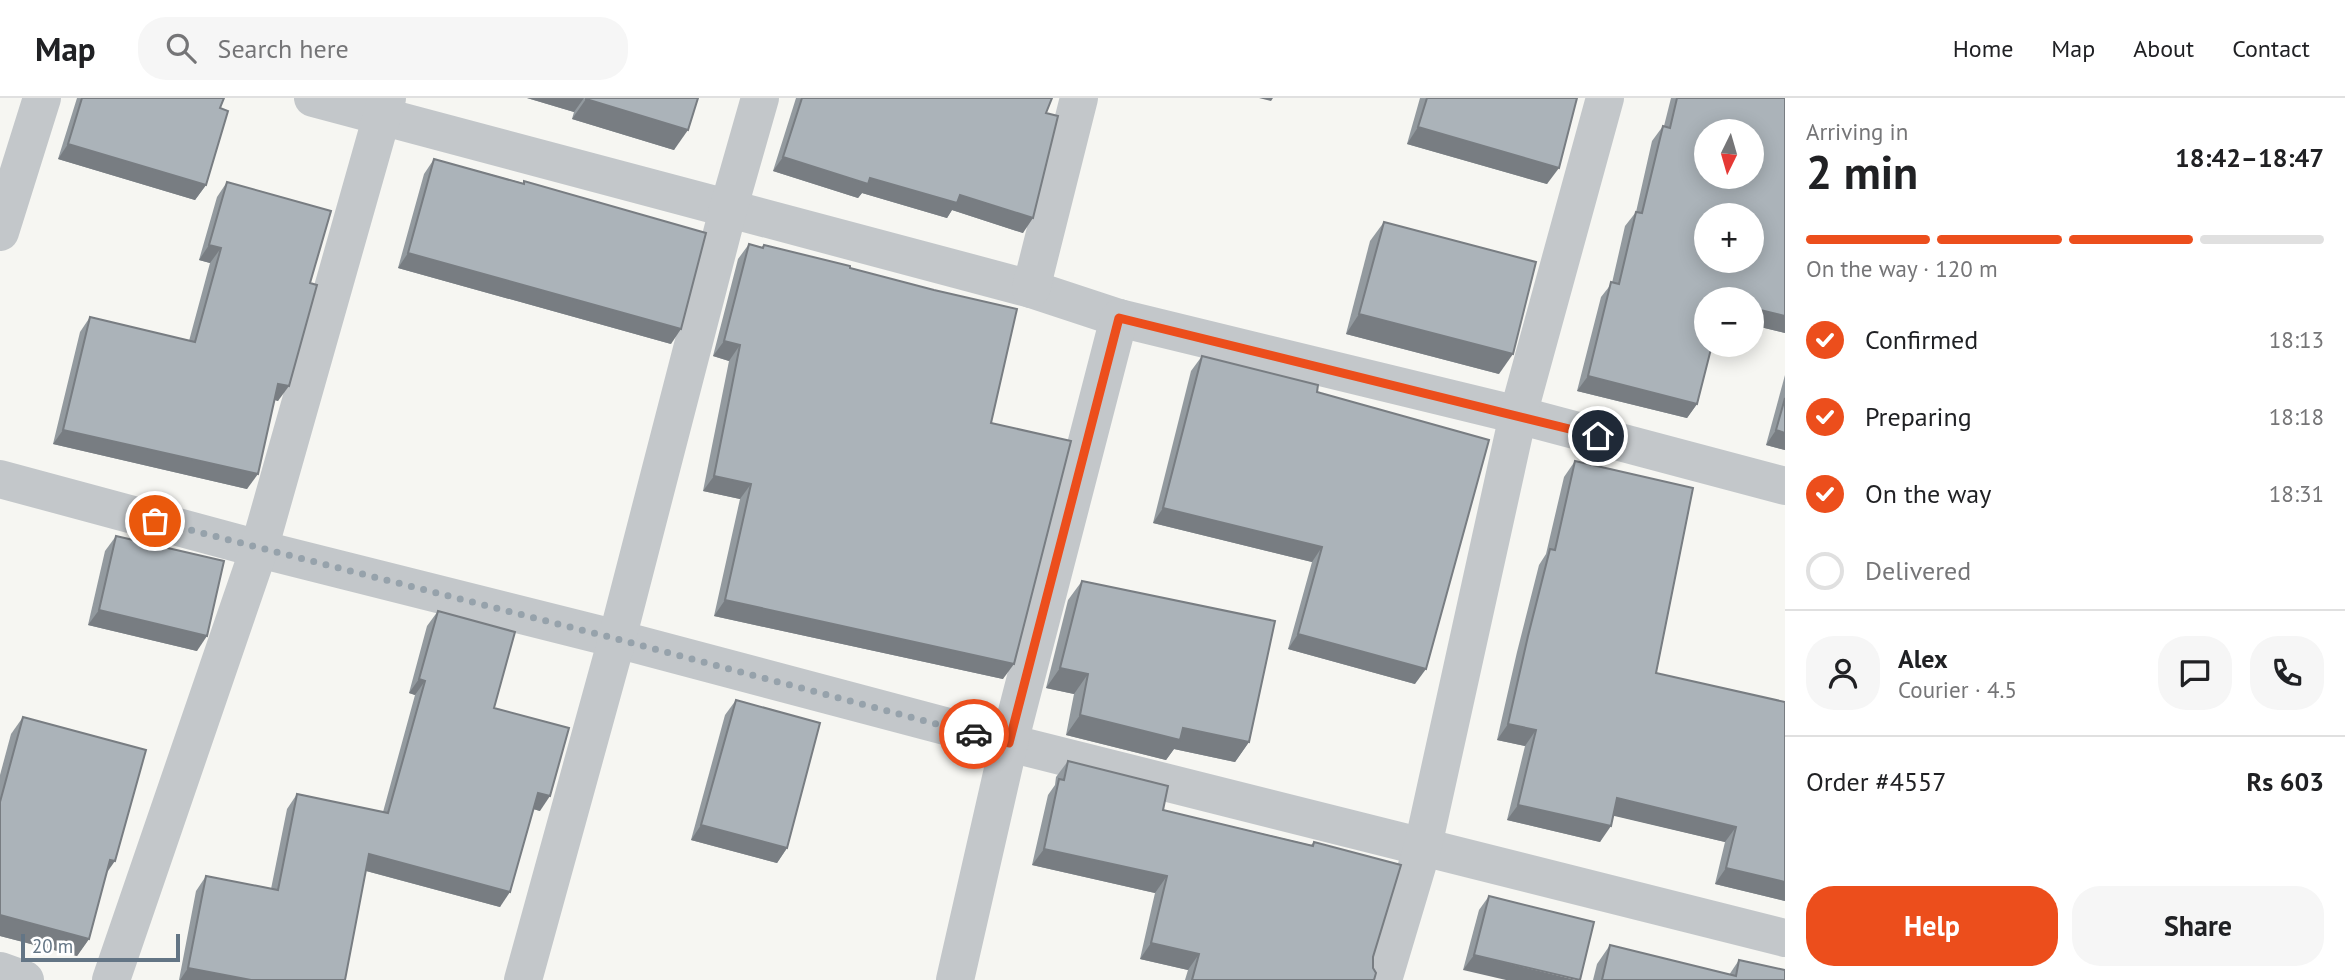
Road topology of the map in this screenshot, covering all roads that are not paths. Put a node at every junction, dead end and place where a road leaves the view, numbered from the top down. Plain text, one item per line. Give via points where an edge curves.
1 (42, 98) edge
2 (313, 98) edge
3 (760, 98) edge
4 (1079, 98) edge
5 (1605, 98) edge
6 (385, 107) edge
7 (728, 210) junction
8 (0, 232) edge
9 (1031, 289) junction
10 (1119, 318) junction
11 (1518, 415) junction
12 (0, 479) edge
13 (1785, 485) edge
14 (259, 549) junction
15 (617, 639) junction
16 (1009, 743) junction
17 (1423, 846) junction
18 (1785, 939) edge
19 (0, 971) edge
20 (25, 980) edge
21 (111, 980) edge
22 (523, 980) edge
23 (955, 980) edge
24 (1383, 980) edge

1 - 8 street
2 - 6 street
3 - 7 street
4 - 9 street
5 - 11 street
6 - 7 street
6 - 14 street
7 - 9 street
7 - 15 street
9 - 10 street
10 - 11 street
10 - 16 street
11 - 13 street
11 - 17 street
12 - 14 street
14 - 15 street
14 - 21 street
15 - 16 street
15 - 22 street
16 - 17 street
16 - 23 street
17 - 18 street
17 - 24 street
19 - 20 street

